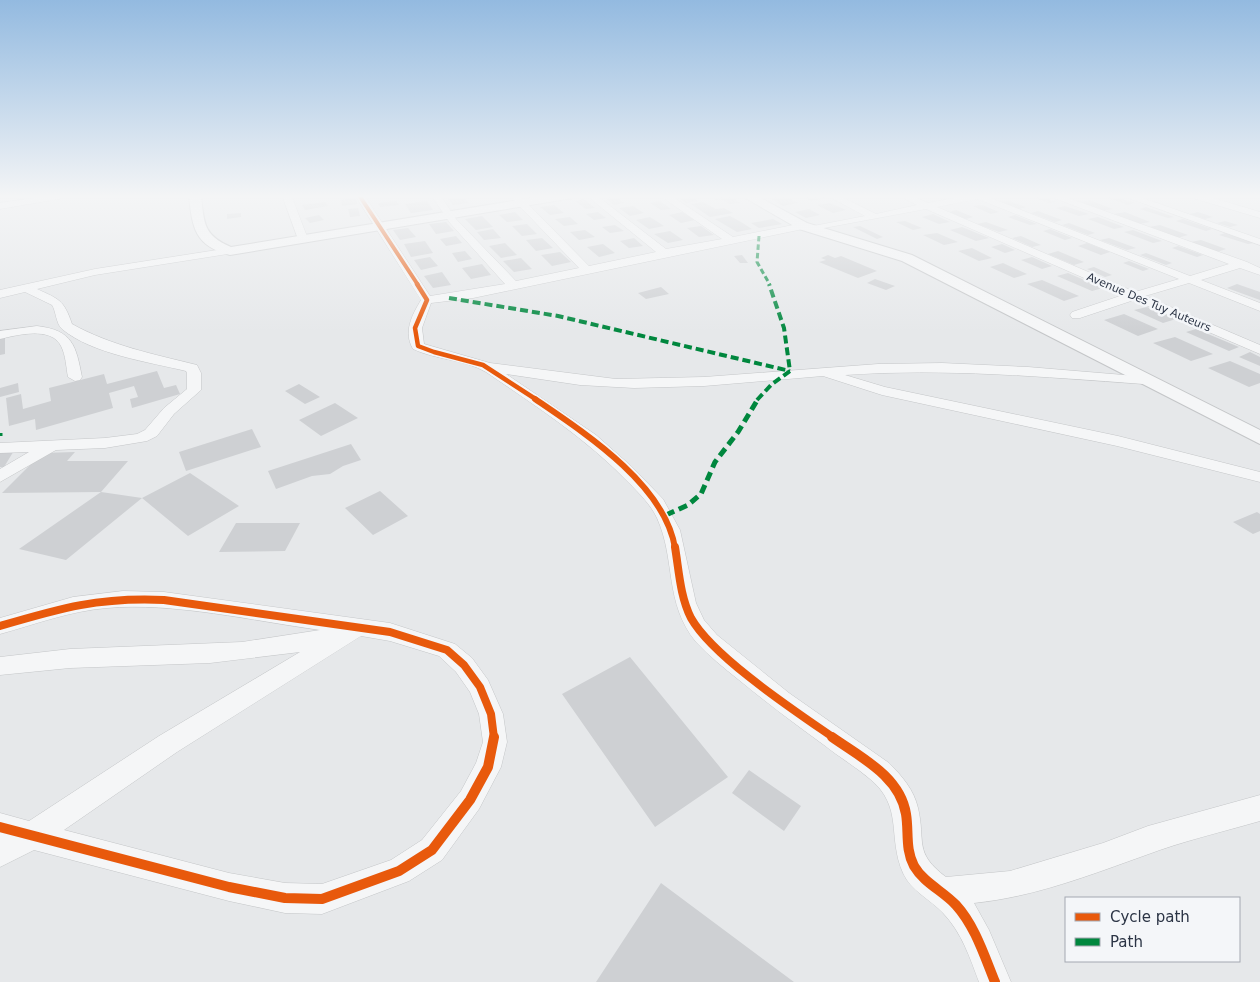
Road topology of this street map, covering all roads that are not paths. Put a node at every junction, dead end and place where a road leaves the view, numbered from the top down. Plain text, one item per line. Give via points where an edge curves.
1 (209, 241) edge
2 (290, 241) edge
3 (389, 241) edge
4 (472, 241) edge
5 (558, 241) edge
6 (648, 241) edge
7 (727, 241) edge
8 (852, 241) edge
9 (1006, 241) edge
10 (1092, 241) edge
11 (1174, 241) edge
12 (230, 250) junction
13 (664, 253) junction
14 (1260, 260) edge
15 (1240, 265) junction
16 (587, 270) junction
17 (1260, 272) edge
18 (1188, 279) junction
19 (513, 285) junction
20 (26, 288) junction
21 (0, 294) edge
22 (1133, 296) junction
23 (427, 300) junction
24 (1260, 307) edge
25 (1076, 315) dead end
26 (0, 335) edge
27 (1260, 350) edge
28 (483, 366) junction
29 (820, 372) junction
30 (75, 377) dead end
31 (1143, 380) junction
32 (1260, 438) edge
33 (58, 444) junction
34 (0, 448) edge
35 (0, 477) edge
36 (1260, 477) edge
37 (0, 626) edge
38 (360, 627) junction
39 (0, 666) edge
40 (1260, 808) edge
41 (0, 827) edge
42 (32, 836) junction
43 (0, 853) edge
44 (944, 892) junction
45 (995, 982) edge

1 - 12 street
2 - 12 street
3 - 23 street
4 - 19 street
5 - 16 street
6 - 13 street
7 - 13 street
8 - 31 street via 907,258
9 - 22 street, Avenue Des Tuy Auteurs
10 - 18 street
11 - 15 street
12 - 20 street via 95,272
13 - 16 street
14 - 15 street
15 - 17 street
15 - 18 street
16 - 19 street
18 - 22 street
18 - 24 street
19 - 23 street
20 - 21 street
20 - 33 street via 56,302 66,326 77,333 118,350 185,365 194,373 194,390 169,411 151,433 134,439
22 - 25 street
22 - 27 street, Avenue Des Tuy Auteurs
23 - 28 street via 414,332 418,346
26 - 30 street via 38,330 56,334 68,346
28 - 29 street via 632,384 719,381
28 - 44 street via 561,416 657,503 671,528 682,596 700,631 758,682 880,771 896,787 905,809 906,847 914,866 925,880
29 - 31 street via 916,367
29 - 36 street via 882,391 1118,441
31 - 32 street
33 - 34 street
33 - 35 street via 39,451
37 - 38 street via 89,602 128,599 164,600
38 - 39 street via 312,642 220,654 78,658
38 - 42 street via 168,744
38 - 42 street via 416,639 447,650 464,665 480,687 491,714 495,742 488,768 470,800 432,850 399,871 322,898 285,898 229,887
40 - 44 street via 1156,837 1010,885
41 - 42 street
42 - 43 street
44 - 45 street via 968,919

